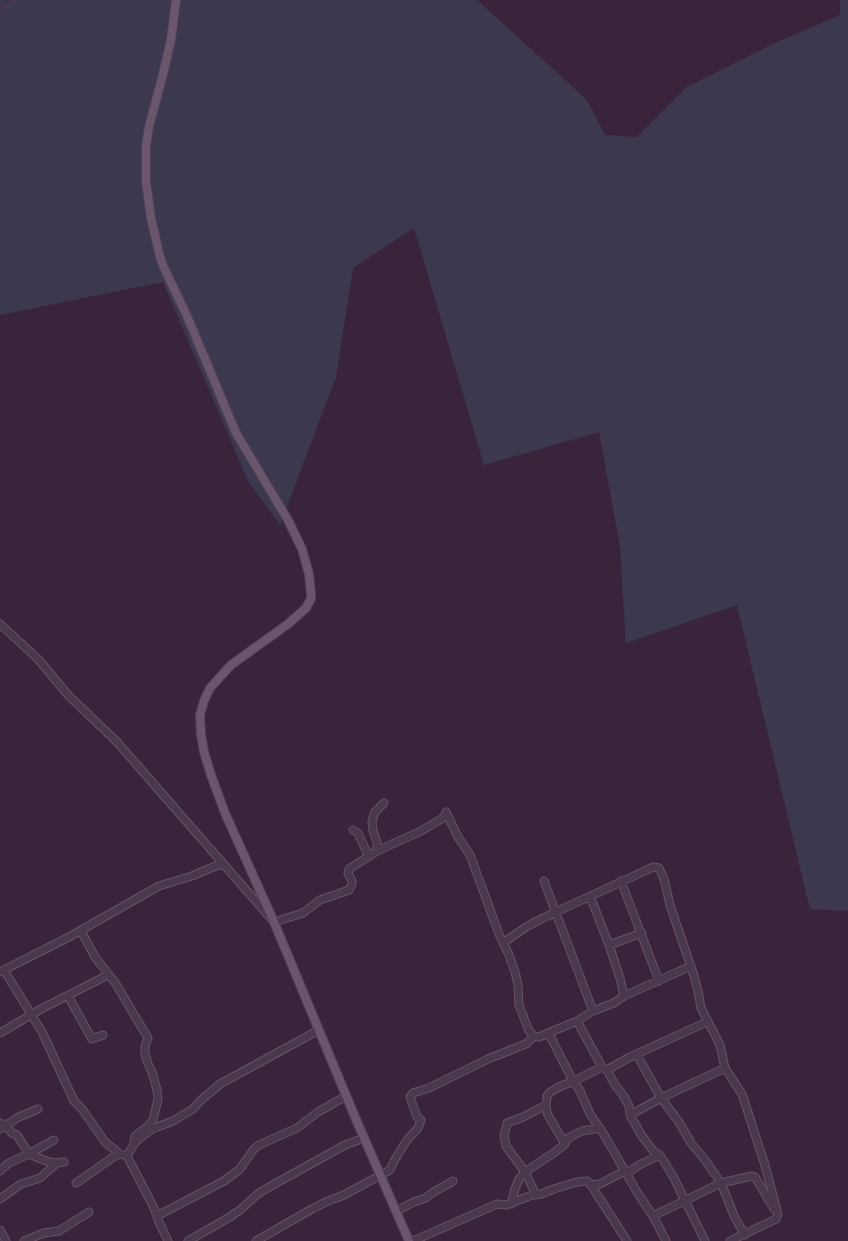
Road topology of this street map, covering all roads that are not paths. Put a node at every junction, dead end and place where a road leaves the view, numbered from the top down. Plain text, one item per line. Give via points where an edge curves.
1 (176, 0) edge
2 (0, 624) edge
3 (384, 803) dead end
4 (353, 830) dead end
5 (377, 851) junction
6 (368, 856) junction
7 (224, 865) junction
8 (544, 881) dead end
9 (621, 881) junction
10 (590, 896) junction
11 (556, 912) junction
12 (274, 922) junction
13 (81, 931) junction
14 (642, 933) junction
15 (503, 943) junction
16 (609, 945) junction
17 (691, 966) junction
18 (2, 971) edge
19 (108, 975) junction
20 (659, 981) junction
21 (68, 996) junction
22 (624, 996) junction
23 (593, 1011) junction
24 (31, 1015) junction
25 (577, 1021) junction
26 (707, 1022) junction
27 (319, 1030) junction
28 (0, 1033) edge
29 (546, 1034) junction
30 (103, 1035) dead end
31 (534, 1036) junction
32 (637, 1054) junction
33 (724, 1068) junction
34 (604, 1069) junction
35 (574, 1081) junction
36 (346, 1096) junction
37 (661, 1098) junction
38 (546, 1105) junction
39 (38, 1109) dead end
40 (630, 1115) junction
41 (2, 1126) edge
42 (600, 1128) junction
43 (364, 1138) junction
44 (54, 1140) dead end
45 (134, 1144) junction
46 (565, 1144) junction
47 (29, 1154) junction
48 (124, 1155) junction
49 (660, 1155) junction
50 (0, 1171) edge
51 (526, 1172) junction
52 (625, 1172) junction
53 (380, 1176) junction
54 (454, 1181) dead end
55 (76, 1183) dead end
56 (721, 1184) junction
57 (591, 1185) junction
58 (536, 1194) junction
59 (0, 1199) edge
60 (685, 1200) junction
61 (511, 1204) junction
62 (396, 1211) junction
63 (89, 1212) dead end
64 (157, 1216) junction
65 (653, 1216) junction
66 (778, 1217) junction
67 (0, 1230) edge
68 (745, 1235) junction
69 (6, 1241) edge
70 (24, 1241) edge
71 (168, 1241) edge
72 (188, 1241) edge
73 (256, 1241) edge
74 (409, 1241) edge
75 (413, 1241) edge
76 (627, 1241) edge
77 (666, 1241) edge
78 (705, 1241) edge
79 (730, 1241) edge

1 - 12 main road via 171,40 146,146 146,182 154,232 165,270 236,433 288,520 302,549 309,574 311,599 306,608 231,666 210,688 200,715 204,752 211,775 225,813
2 - 7 street via 38,659 68,695 117,742
3 - 5 street via 375,812 372,820
4 - 6 street via 358,833
5 - 6 street
5 - 15 street via 421,831 443,818 446,812 470,855
6 - 12 street via 349,870 352,881 350,888 320,900 303,913
7 - 12 street
7 - 13 street via 159,886
8 - 11 street
9 - 10 street
9 - 14 street
9 - 17 street via 653,867 659,868
10 - 11 street
10 - 16 street
11 - 15 street via 531,924
11 - 23 street
12 - 27 main road
13 - 18 street
13 - 19 street
14 - 16 street
14 - 20 street
15 - 31 street via 515,972 521,1012
16 - 22 street
17 - 20 street
17 - 26 street
18 - 24 street
19 - 21 street
19 - 45 street via 148,1038 145,1054 157,1090 158,1099 153,1120 135,1136
20 - 22 street
21 - 24 street
21 - 30 street via 92,1039
22 - 23 street
23 - 25 street
24 - 28 street
24 - 48 street via 42,1032 74,1101 105,1142
25 - 29 street
25 - 34 street
26 - 32 street
26 - 33 street via 720,1045
27 - 36 main road
27 - 45 street via 220,1084 194,1109 152,1129
29 - 31 street via 539,1038
29 - 35 street
31 - 53 street via 526,1044 413,1093 410,1097 417,1117 421,1120 418,1128 407,1140 390,1170
32 - 34 street
32 - 37 street
33 - 37 street
33 - 66 street via 742,1094 774,1196
34 - 35 street
34 - 40 street via 623,1095 629,1106
35 - 38 street via 550,1092
35 - 42 street
36 - 43 main road
36 - 64 street via 297,1128 254,1149 239,1170 224,1181
37 - 40 street
37 - 56 street
38 - 46 street via 548,1115
38 - 51 street via 507,1123 504,1135 506,1146
39 - 41 street
40 - 49 street via 654,1152
41 - 47 street via 17,1135
42 - 46 street via 590,1129 568,1138
42 - 52 street
43 - 53 main road
43 - 72 street via 259,1193 230,1217
44 - 47 street
45 - 48 street
46 - 51 street
47 - 50 street via 8,1162
47 - 59 street via 49,1162 61,1162 40,1178 21,1184
48 - 55 street
48 - 64 street
49 - 52 street
49 - 60 street
51 - 58 street
51 - 61 street via 519,1179
52 - 57 street via 600,1184
52 - 65 street
53 - 62 main road
53 - 73 street via 312,1209
54 - 62 street via 426,1198
56 - 60 street
56 - 66 street via 748,1176 755,1177
56 - 68 street
57 - 58 street via 587,1181 578,1182
57 - 76 street
58 - 61 street
60 - 65 street
60 - 78 street
61 - 75 street via 497,1204
62 - 74 main road
63 - 70 street via 59,1231 44,1233
64 - 71 street
65 - 77 street
66 - 68 street
67 - 69 street
68 - 79 street

